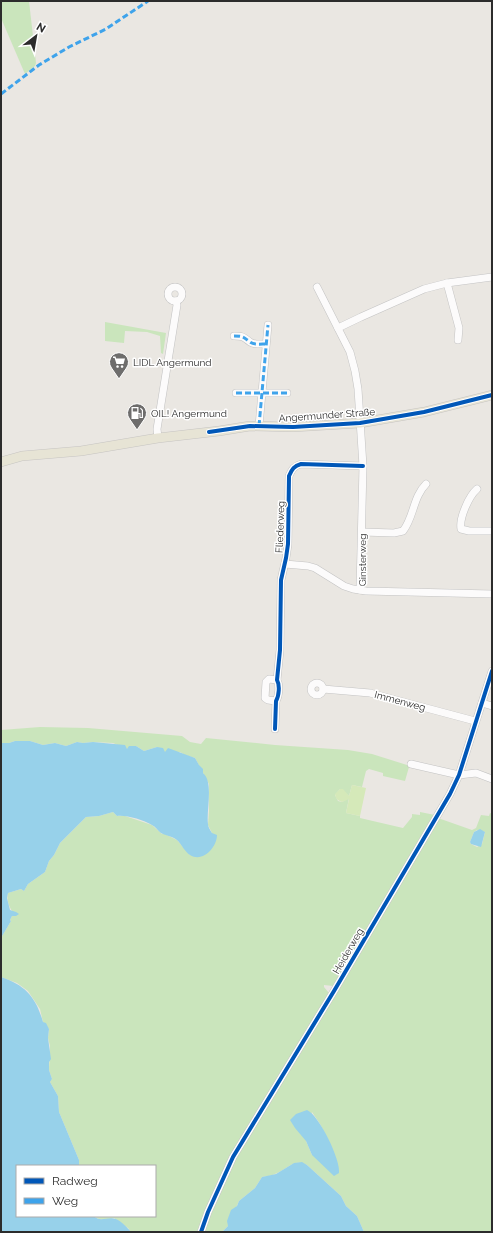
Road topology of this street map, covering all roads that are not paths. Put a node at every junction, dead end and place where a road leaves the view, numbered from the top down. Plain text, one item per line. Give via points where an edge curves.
1 (492, 277) edge
2 (447, 283) junction
3 (317, 287) dead end
4 (176, 301) dead end
5 (268, 324) dead end
6 (338, 328) junction
7 (234, 336) dead end
8 (458, 340) dead end
9 (266, 344) junction
10 (236, 393) dead end
11 (261, 393) junction
12 (287, 393) dead end
13 (492, 395) edge
14 (360, 423) junction
15 (259, 426) junction
16 (158, 438) junction
17 (3, 461) edge
18 (363, 466) junction
19 (426, 484) dead end
20 (477, 489) dead end
21 (492, 531) edge
22 (362, 532) junction
23 (285, 564) junction
24 (360, 590) junction
25 (492, 594) edge
26 (492, 671) edge
27 (277, 680) junction
28 (323, 689) dead end
29 (276, 701) junction
30 (482, 703) junction
31 (492, 706) edge
32 (476, 721) junction
33 (274, 729) dead end
34 (411, 764) dead end
35 (459, 775) junction
36 (492, 779) edge
37 (201, 1232) edge

1 - 2 street
2 - 6 street via 424,289
2 - 8 street via 459,328
3 - 6 street, Ginsterweg
4 - 16 street via 157,429
5 - 9 street
6 - 14 street, Ginsterweg via 356,371
7 - 9 street via 245,337 253,343
9 - 11 street
10 - 11 street
11 - 12 street
11 - 15 street
13 - 14 main road, Angermunder Straße via 424,412
14 - 15 main road, Angermunder Straße via 294,427
14 - 18 street, Ginsterweg
15 - 16 main road, Angermunder Straße
16 - 17 main road, Angermunder Straße via 80,451 22,456
18 - 22 street, Ginsterweg
18 - 23 street, Fliederweg via 301,464 295,465 291,470
19 - 22 street via 419,493 403,531
20 - 21 street via 471,495 460,527 469,531
22 - 24 street, Ginsterweg
23 - 24 street, Fliederweg via 315,568 344,586
23 - 27 street, Fliederweg via 280,580 280,650
24 - 25 street, Ginsterweg
26 - 30 street, Heiderweg
27 - 29 street, Fliederweg via 279,683
27 - 29 street via 269,679 266,682 265,698
28 - 32 street, Immenweg via 370,693
29 - 33 street, Fliederweg
30 - 31 street
30 - 32 street, Heiderweg
32 - 35 street, Heiderweg
34 - 35 street
35 - 36 street via 476,773
35 - 37 street, Heiderweg via 334,991 233,1157

